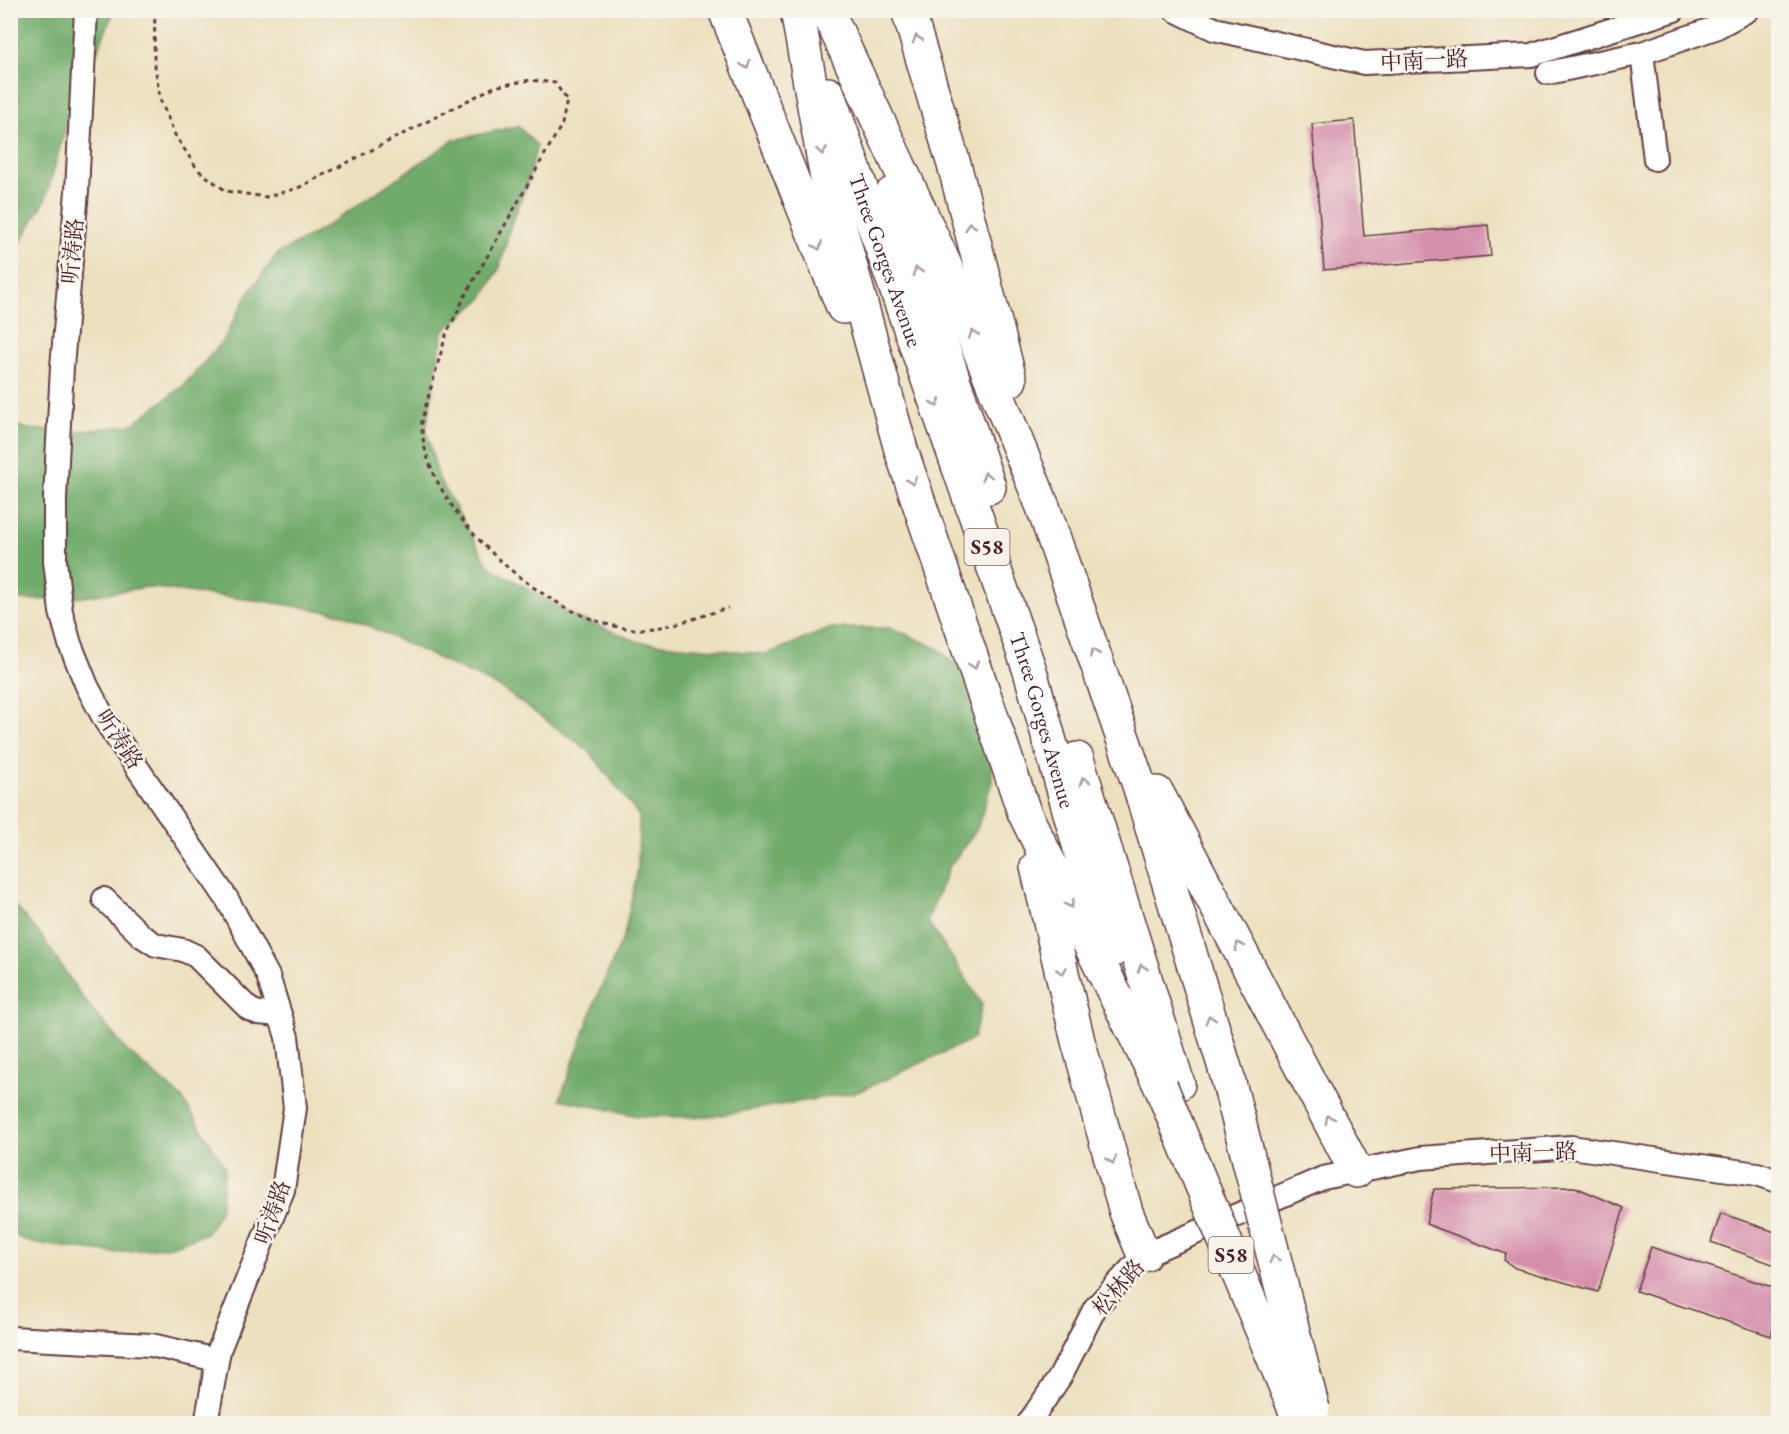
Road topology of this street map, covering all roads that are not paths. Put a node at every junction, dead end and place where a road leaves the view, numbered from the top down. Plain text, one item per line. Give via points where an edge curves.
1 (86, 10) edge
2 (725, 10) edge
3 (798, 10) edge
4 (827, 10) edge
5 (908, 10) edge
6 (1175, 10) edge
7 (1674, 10) edge
8 (1748, 10) edge
9 (1642, 54) junction
10 (1548, 73) dead end
11 (1655, 159) dead end
12 (901, 450) junction
13 (1043, 507) junction
14 (1110, 700) junction
15 (1024, 812) junction
16 (104, 899) dead end
17 (280, 1015) junction
18 (1170, 1085) junction
19 (1356, 1171) junction
20 (1323, 1178) joint
21 (1779, 1181) edge
22 (1144, 1255) junction
23 (10, 1338) edge
24 (217, 1360) junction
25 (1312, 1421) edge
26 (206, 1424) edge
27 (1029, 1424) edge

1 - 17 street, 听涛路 via 55,498 55,561 61,612 78,665 106,722 227,899 267,976
2 -> 12 highway
3 -> 12 highway via 828,184
3 -> 18 highway, Three Gorges Avenue / S58 via 1030,671 1094,898
13 -> 4 highway via 944,262
18 -> 4 highway, Three Gorges Avenue / S58 via 1092,804 979,455
13 -> 5 highway via 955,168
6 - 7 street, 中南一路 via 1214,29 1364,63 1531,55
8 - 9 street via 1715,28
9 - 10 street
9 - 11 street
12 -> 15 highway
14 -> 13 highway
19 -> 14 highway
25 -> 14 highway, bridge via 1227,1075
15 -> 18 highway
15 -> 22 highway via 1078,1041 1126,1212
16 - 17 street via 156,945 196,956 249,1009
17 - 24 street, 听涛路 via 295,1108 283,1190
18 - 25 highway, Three Gorges Avenue / S58, bridge
19 - 20 street, 中南一路
19 - 21 street, 中南一路 via 1421,1158 1571,1147 1757,1174
20 - 22 street, 松林路
22 - 27 street, 松林路 via 1095,1308 1060,1377
23 - 24 street via 151,1345
24 - 26 street, 听涛路

